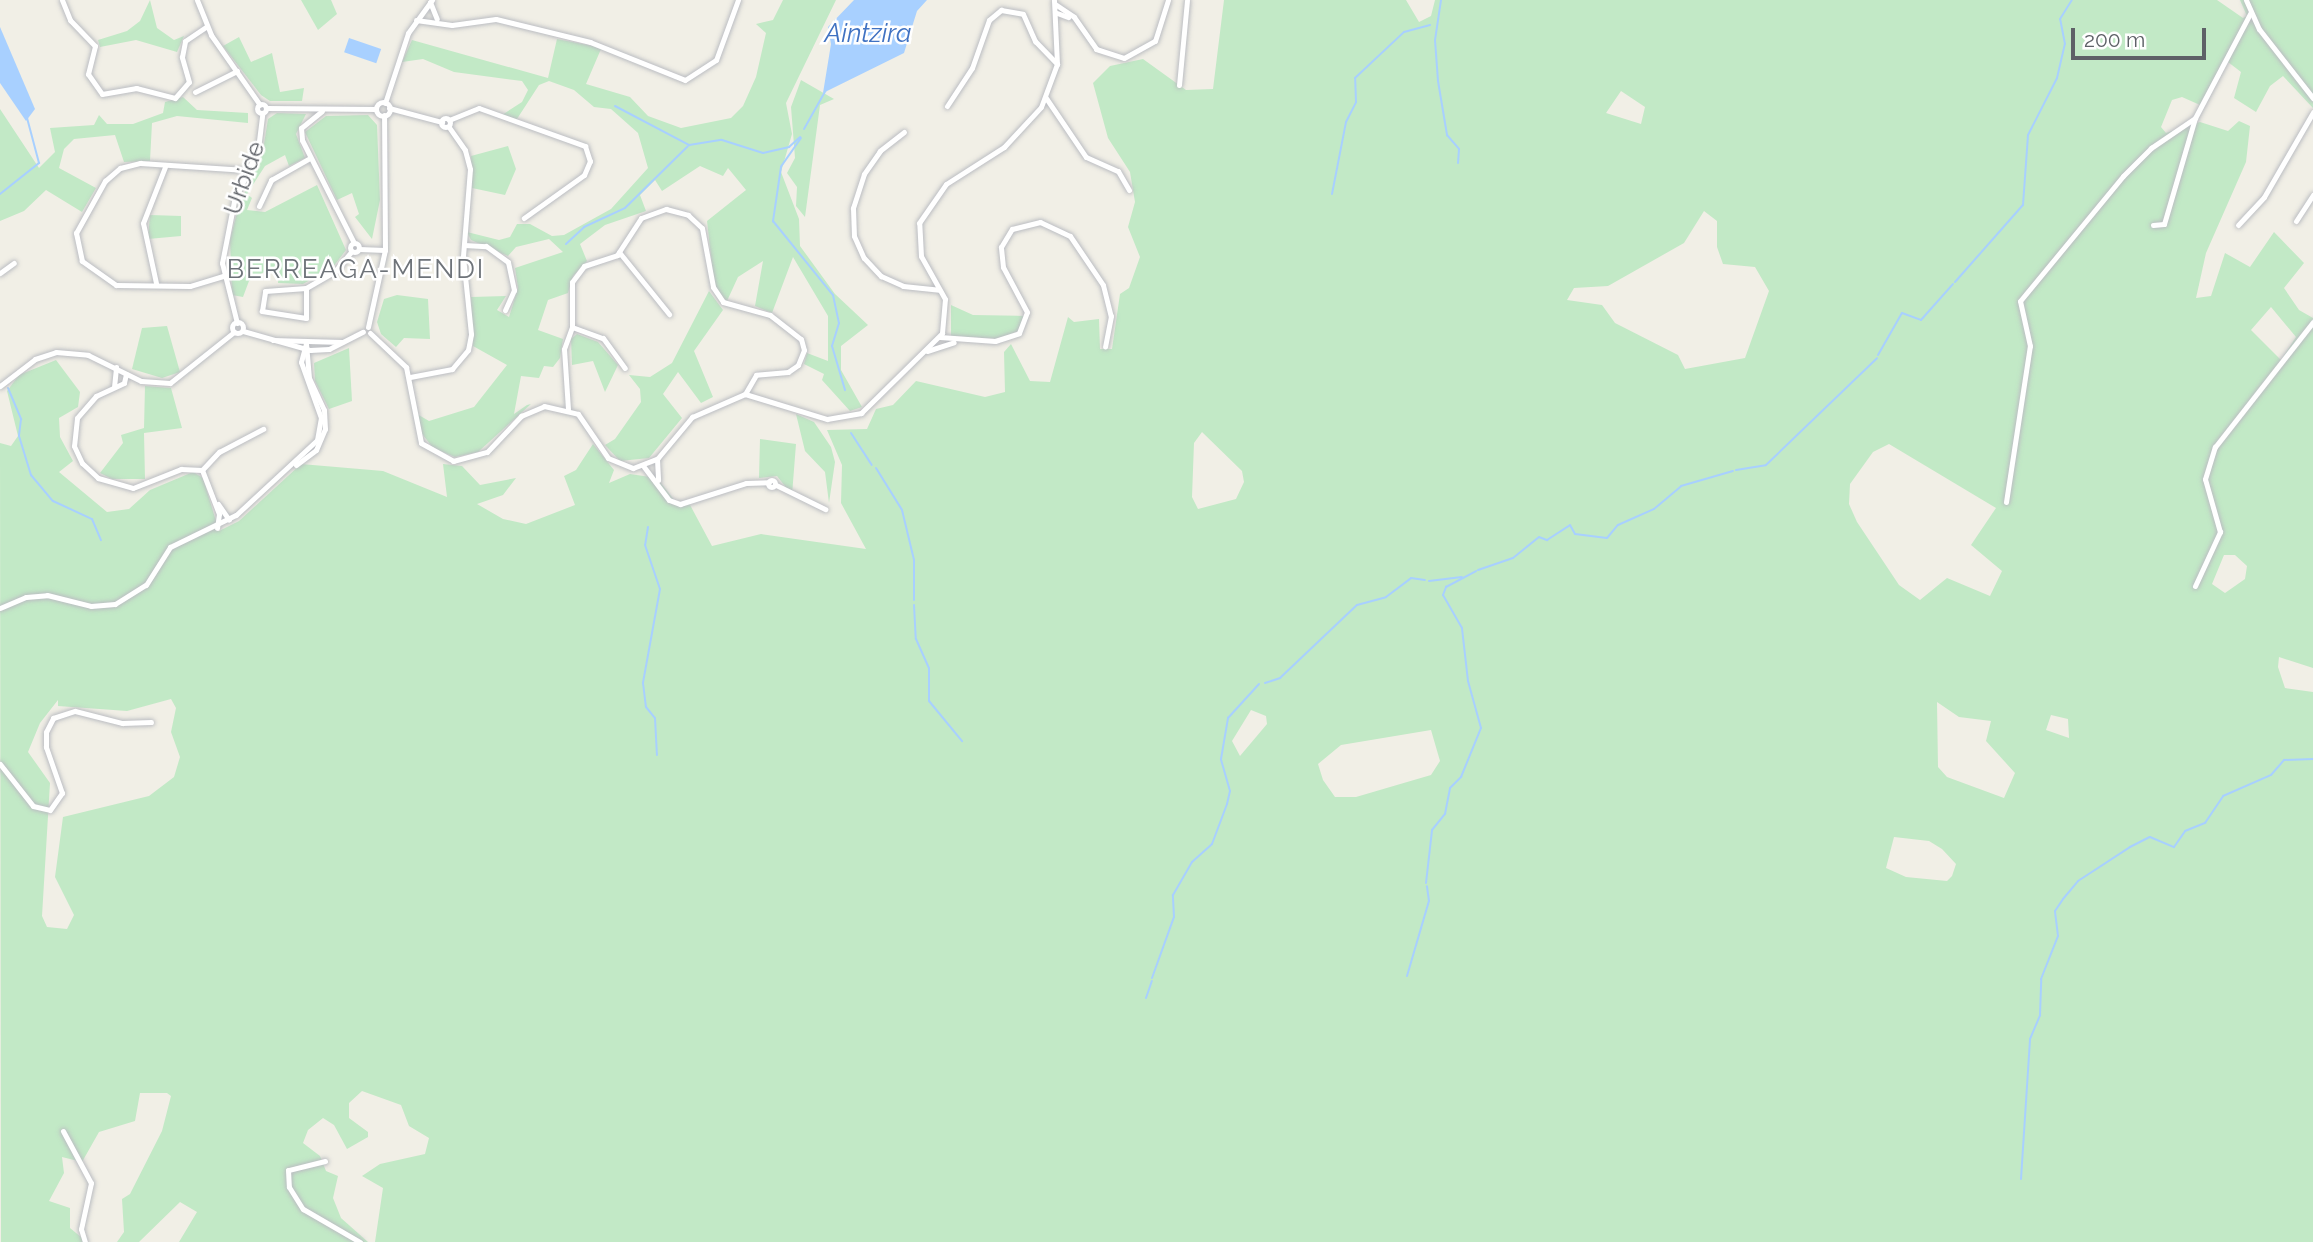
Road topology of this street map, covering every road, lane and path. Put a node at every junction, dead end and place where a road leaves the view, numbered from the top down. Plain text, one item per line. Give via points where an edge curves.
1 (62, 0) edge
2 (197, 0) edge
3 (738, 0) edge
4 (1168, 0) edge
5 (1187, 0) edge
6 (2246, 0) edge
7 (431, 1) edge
8 (1055, 2) edge
9 (424, 10) junction
10 (2250, 12) junction
11 (1057, 13) junction
12 (1067, 14) junction
13 (434, 17) junction
14 (416, 20) junction
15 (1059, 21) junction
16 (206, 27) junction
17 (1059, 41) junction
18 (1050, 51) junction
19 (1057, 53) junction
20 (1057, 64) junction
21 (237, 71) junction
22 (1179, 85) dead end
23 (195, 92) dead end
24 (1045, 98) junction
25 (2313, 98) edge
26 (260, 105) junction
27 (387, 106) junction
28 (947, 106) dead end
29 (1041, 107) junction
30 (267, 108) junction
31 (376, 108) junction
32 (322, 111) junction
33 (1049, 112) junction
34 (2313, 112) edge
35 (261, 114) junction
36 (1036, 115) junction
37 (384, 116) junction
38 (2195, 118) junction
39 (449, 124) junction
40 (904, 132) dead end
41 (310, 158) junction
42 (165, 167) junction
43 (241, 173) junction
44 (1129, 190) dead end
45 (2313, 195) edge
46 (259, 206) dead end
47 (524, 218) dead end
48 (2296, 221) dead end
49 (2152, 225) dead end
50 (2238, 225) dead end
51 (464, 245) junction
52 (356, 250) junction
53 (385, 250) junction
54 (619, 252) junction
55 (609, 258) junction
56 (14, 263) dead end
57 (625, 263) junction
58 (0, 273) edge
59 (223, 276) junction
60 (934, 281) junction
61 (156, 283) junction
62 (306, 288) junction
63 (915, 288) junction
64 (940, 290) junction
65 (505, 310) dead end
66 (669, 314) dead end
67 (2313, 322) edge
68 (237, 323) junction
69 (572, 327) junction
70 (243, 331) junction
71 (367, 331) junction
72 (234, 332) junction
73 (940, 337) junction
74 (270, 340) junction
75 (342, 342) junction
76 (954, 342) junction
77 (290, 346) junction
78 (1105, 346) dead end
79 (306, 347) junction
80 (320, 350) junction
81 (927, 351) junction
82 (302, 362) junction
83 (116, 367) junction
84 (308, 368) junction
85 (625, 368) dead end
86 (126, 374) junction
87 (411, 380) junction
88 (141, 381) junction
89 (124, 383) junction
90 (115, 384) junction
91 (0, 386) edge
92 (565, 393) junction
93 (745, 394) junction
94 (554, 405) junction
95 (568, 409) junction
96 (263, 429) dead end
97 (657, 459) junction
98 (644, 467) junction
99 (202, 470) junction
100 (273, 481) junction
101 (658, 481) junction
102 (2006, 502) dead end
103 (825, 509) dead end
104 (241, 510) junction
105 (222, 512) junction
106 (229, 520) junction
107 (217, 528) junction
108 (2195, 586) dead end
109 (0, 608) edge
110 (151, 722) dead end
111 (0, 764) edge
112 (63, 1131) dead end
113 (325, 1161) dead end
114 (85, 1242) edge
115 (360, 1242) edge

1 - 16 street via 69,20 94,43 96,55 88,74 102,94 136,88 169,99 182,94 189,82 182,57 185,41
2 - 16 street
3 - 13 street via 716,60 685,80 590,42 496,19 453,25
4 - 12 street via 1155,41 1133,56 1099,51
5 - 22 street
6 - 10 street
7 - 9 street
7 - 13 street
8 - 11 street
8 - 12 street
9 - 13 street
9 - 14 street
10 - 25 street
10 - 38 street
11 - 12 street
11 - 15 street
12 - 15 street
13 - 14 street
14 - 27 street via 395,64
15 - 17 street
16 - 21 street
17 - 18 street
17 - 19 street
18 - 19 street
18 - 20 street
18 - 28 street via 1041,48 1023,14 997,12
19 - 20 street
20 - 24 street
21 - 23 street
21 - 26 street
24 - 29 street
24 - 33 street
26 - 30 street
26 - 35 street, Urbide
27 - 31 street
27 - 37 street
27 - 39 street
29 - 33 street
29 - 36 street
30 - 32 street
30 - 35 street
31 - 32 street
31 - 37 street
32 - 41 street via 301,128
33 - 36 street
33 - 44 street via 1057,116 1086,157 1118,171
34 - 50 street via 2264,197
35 - 43 street, Urbide via 258,149
36 - 60 street via 1004,147 967,167 926,205 919,246
37 - 53 street
38 - 49 street via 2164,223
38 - 102 street via 2151,148 2123,176 2020,301 2029,354
39 - 47 street via 479,108 585,146 590,161 584,175
39 - 51 street via 461,141 470,169
40 - 63 street via 880,151 864,174 852,224 858,247 872,267 891,282
41 - 46 street via 271,180
41 - 52 street
42 - 43 street via 226,168
42 - 61 street via 143,223
42 - 61 street via 140,163 111,174 76,233 82,261 101,279 123,287
43 - 59 street, Urbide via 227,226
45 - 48 street
51 - 65 street via 486,246 508,262 514,282
51 - 87 street via 468,350 453,369
52 - 53 street
52 - 62 street via 335,271
53 - 71 street
54 - 55 street
54 - 57 street
54 - 93 street via 646,215 666,209 688,215 703,231 719,298 734,308 770,315 796,333 804,350 798,365 788,372 756,375
55 - 57 street
55 - 69 street via 590,263 575,276
56 - 58 street
57 - 66 street
59 - 61 street via 190,286
59 - 68 street, Urbide
60 - 63 street
60 - 64 street
62 - 62 street via 271,288 260,300 262,311 306,318
63 - 64 street
64 - 73 street via 947,311
67 - 108 street via 2215,447 2205,479 2220,532
68 - 70 street
68 - 72 street
69 - 85 street via 603,338
69 - 92 street via 564,349
70 - 72 street
70 - 74 street
71 - 75 street
71 - 87 street via 390,348
72 - 88 street via 177,380
73 - 76 street
73 - 81 street
74 - 77 street
74 - 79 street
75 - 79 street
75 - 80 street
76 - 78 street via 1007,340 1023,329 1027,312 1003,267 1001,247 1012,229 1040,222 1070,236 1103,285 1111,316
76 - 81 street
77 - 79 street
77 - 82 street
79 - 80 street
79 - 82 street
79 - 84 street
80 - 84 street
81 - 93 street via 880,399 850,416 815,417
82 - 100 street via 321,429 311,449
83 - 86 street
83 - 90 street
83 - 91 street via 88,355 55,352 35,359
84 - 100 street via 324,410 323,437 316,450
86 - 88 street
86 - 89 street
86 - 90 street
87 - 94 street via 417,435 429,451 453,461 479,457 521,416
88 - 89 street
89 - 90 street
90 - 99 street via 86,405 73,432 77,455 90,472 133,488 181,469
92 - 94 street
92 - 95 street
93 - 97 street via 692,417
94 - 95 street
95 - 98 street via 589,425 608,458 626,467
96 - 99 street via 219,452
97 - 98 street
97 - 101 street
98 - 101 street
99 - 105 street
100 - 104 street
101 - 103 street via 669,500 687,505 746,484 772,484
104 - 105 street
104 - 106 street
105 - 106 street
105 - 107 street
106 - 107 street
107 - 109 street via 170,547 146,585 115,604 92,606 37,595
110 - 111 street via 122,723 75,711 53,718 46,738 62,793 50,810 33,806
112 - 114 street via 91,1183 81,1229
113 - 115 street via 288,1170 289,1187 303,1209

